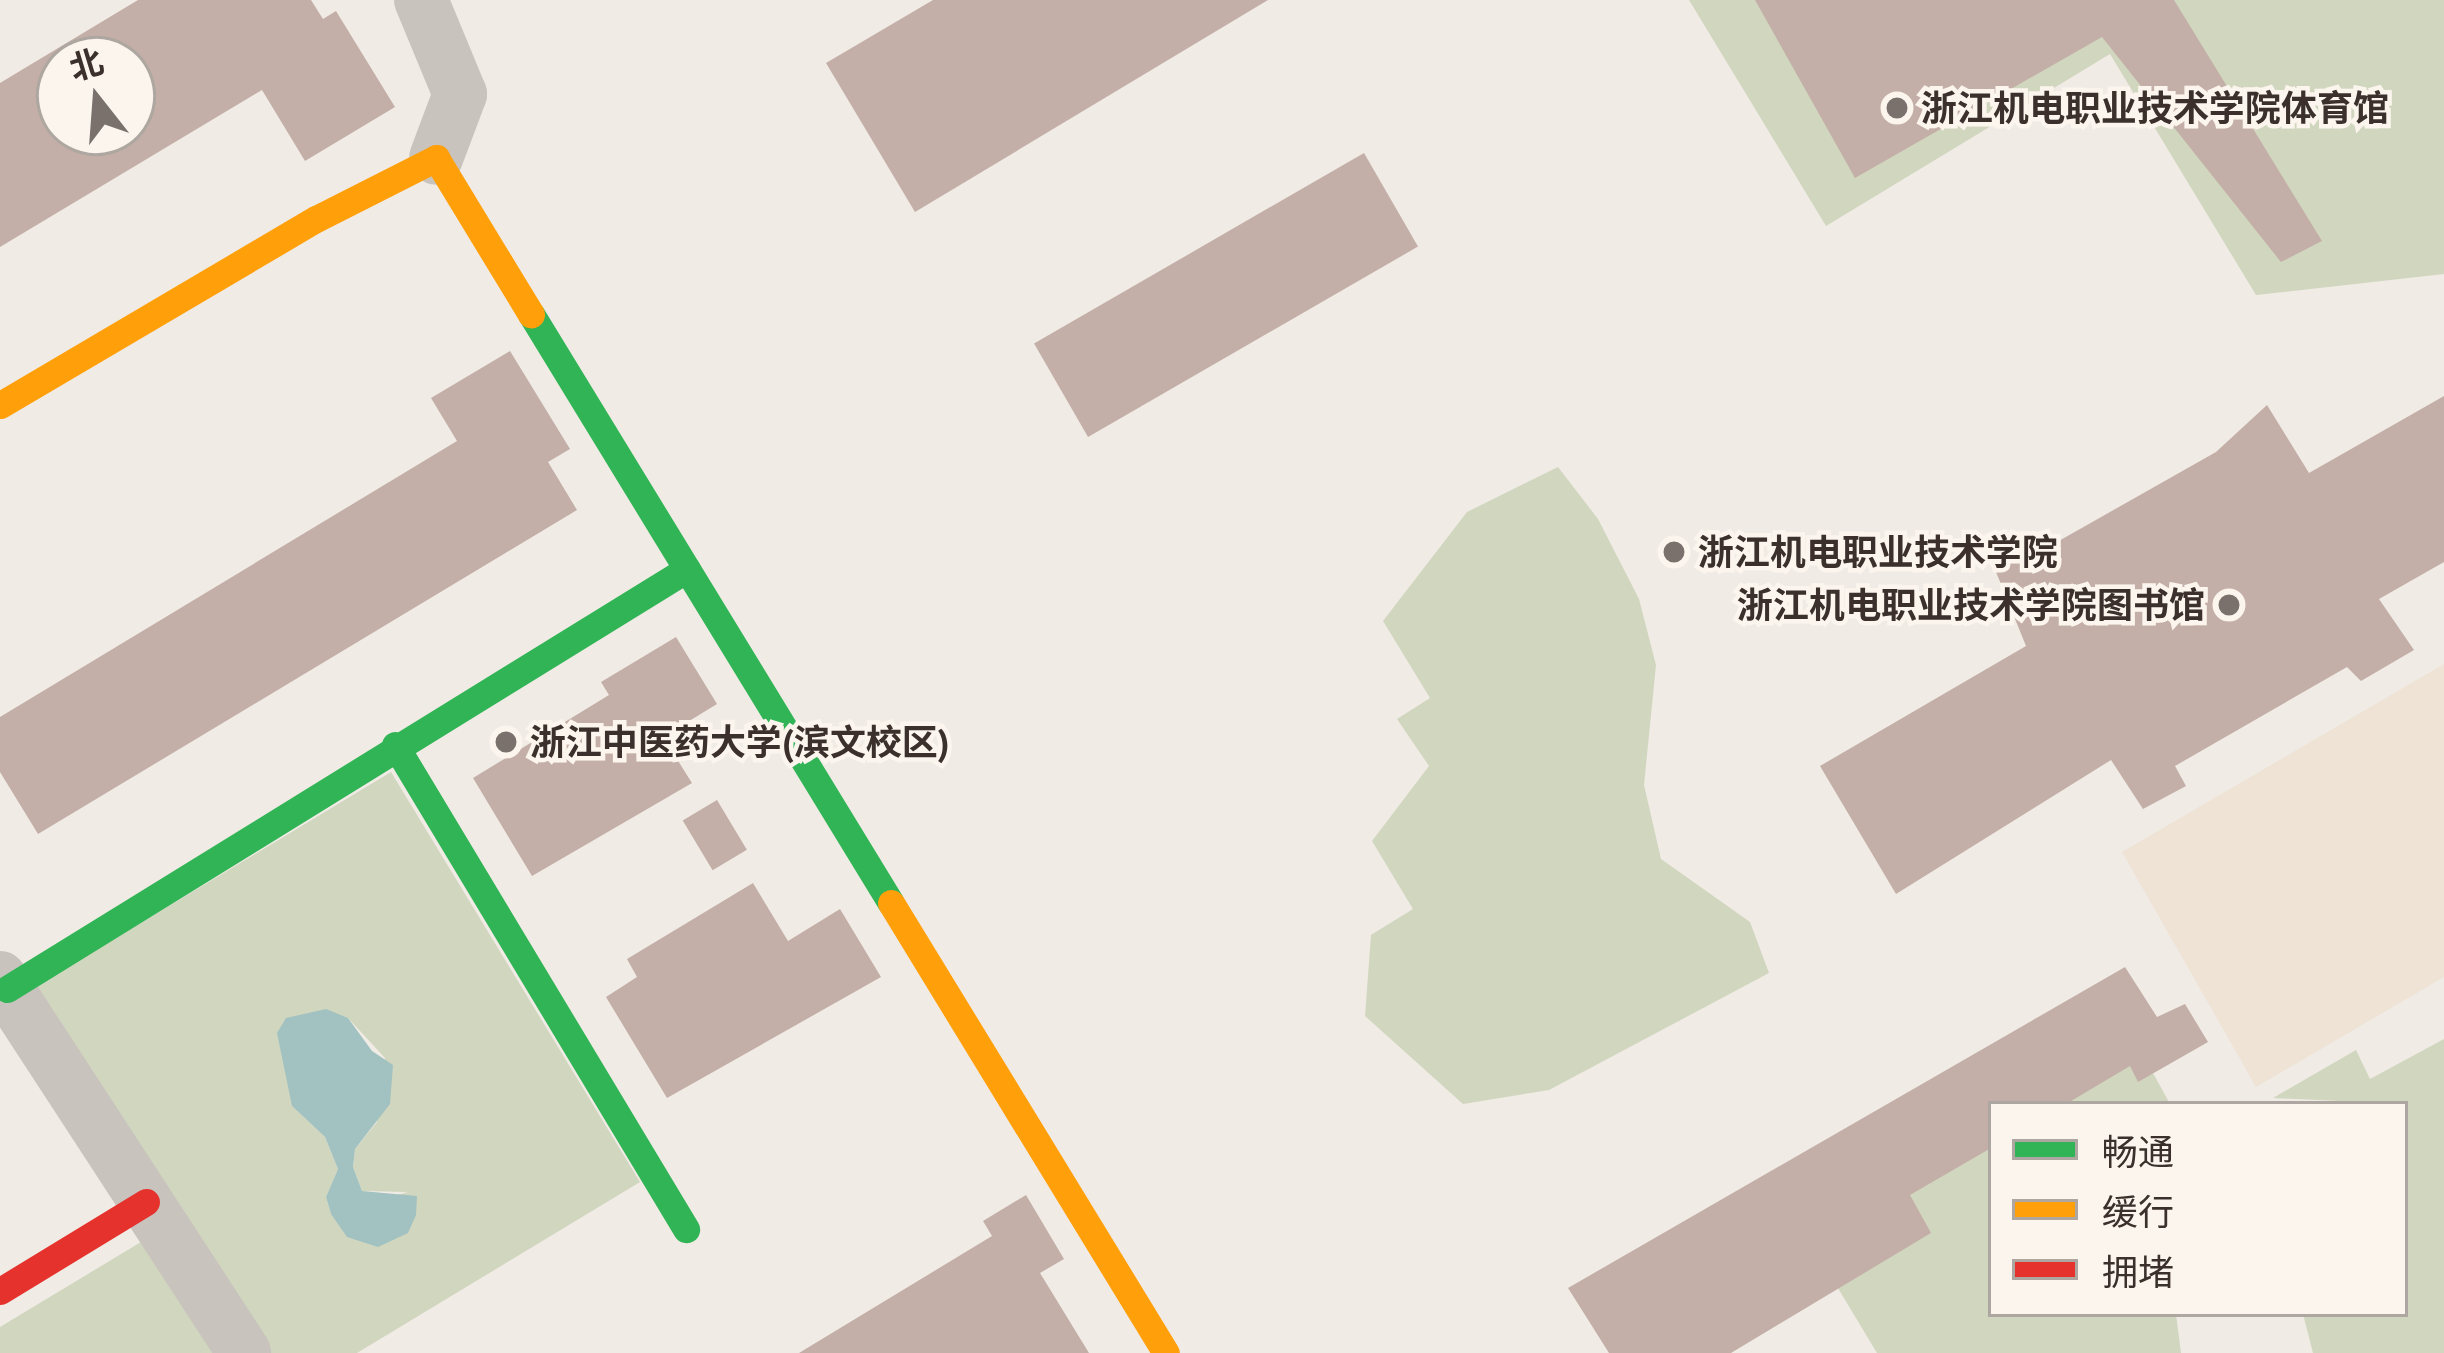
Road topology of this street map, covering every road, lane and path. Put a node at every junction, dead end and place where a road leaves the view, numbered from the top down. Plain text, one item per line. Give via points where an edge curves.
1 (421, 0) edge
2 (436, 158) junction
3 (0, 405) edge
4 (687, 569) junction
5 (395, 745) junction
6 (4, 983) edge
7 (146, 1202) junction
8 (686, 1229) dead end
9 (0, 1291) edge
10 (244, 1353) edge
11 (1166, 1353) edge

1 - 2 street via 460,94
2 - 3 street via 316,218
2 - 4 street
4 - 5 street
4 - 11 street
5 - 6 street
5 - 8 street
6 - 7 street
7 - 9 street
7 - 10 street

